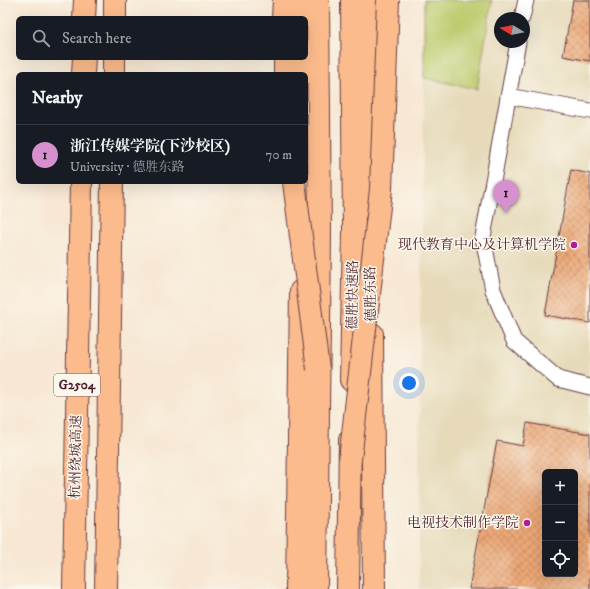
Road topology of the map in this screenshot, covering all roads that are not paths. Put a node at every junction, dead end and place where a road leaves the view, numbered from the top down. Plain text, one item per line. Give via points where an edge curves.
1 (85, 0) edge
2 (115, 0) edge
3 (284, 0) edge
4 (300, 0) edge
5 (318, 0) edge
6 (352, 0) edge
7 (369, 0) edge
8 (388, 0) edge
9 (526, 0) edge
10 (523, 12) edge
11 (84, 16) edge
12 (115, 16) edge
13 (283, 16) edge
14 (300, 16) edge
15 (517, 48) edge
16 (84, 60) edge
17 (114, 60) edge
18 (285, 60) edge
19 (300, 60) edge
20 (83, 72) edge
21 (114, 72) edge
22 (285, 72) edge
23 (300, 72) edge
24 (508, 96) junction
25 (590, 111) edge
26 (81, 184) edge
27 (112, 184) edge
28 (294, 184) edge
29 (302, 184) edge
30 (318, 369) junction
31 (590, 387) edge
32 (350, 460) junction
33 (74, 589) edge
34 (106, 589) edge
35 (297, 589) edge
36 (316, 589) edge
37 (348, 589) edge
38 (374, 589) edge

1 - 11 main road
2 - 12 main road
3 - 13 main road
4 - 14 main road
5 - 30 main road, bridge
6 - 32 main road, 德胜快速路, bridge via 354,231
7 - 38 main road, 德胜东路
8 - 32 main road, bridge via 381,189
9 - 10 street
15 - 24 street
16 - 20 main road
17 - 21 main road
18 - 22 main road
19 - 23 main road
24 - 25 street
24 - 31 street via 483,237 492,290 514,341 558,379
26 - 33 main road, 杭州绕城高速 / G2504
27 - 34 main road, G2504
28 - 30 main road, bridge
29 - 35 main road
30 - 36 main road
32 - 37 main road, 德胜快速路

